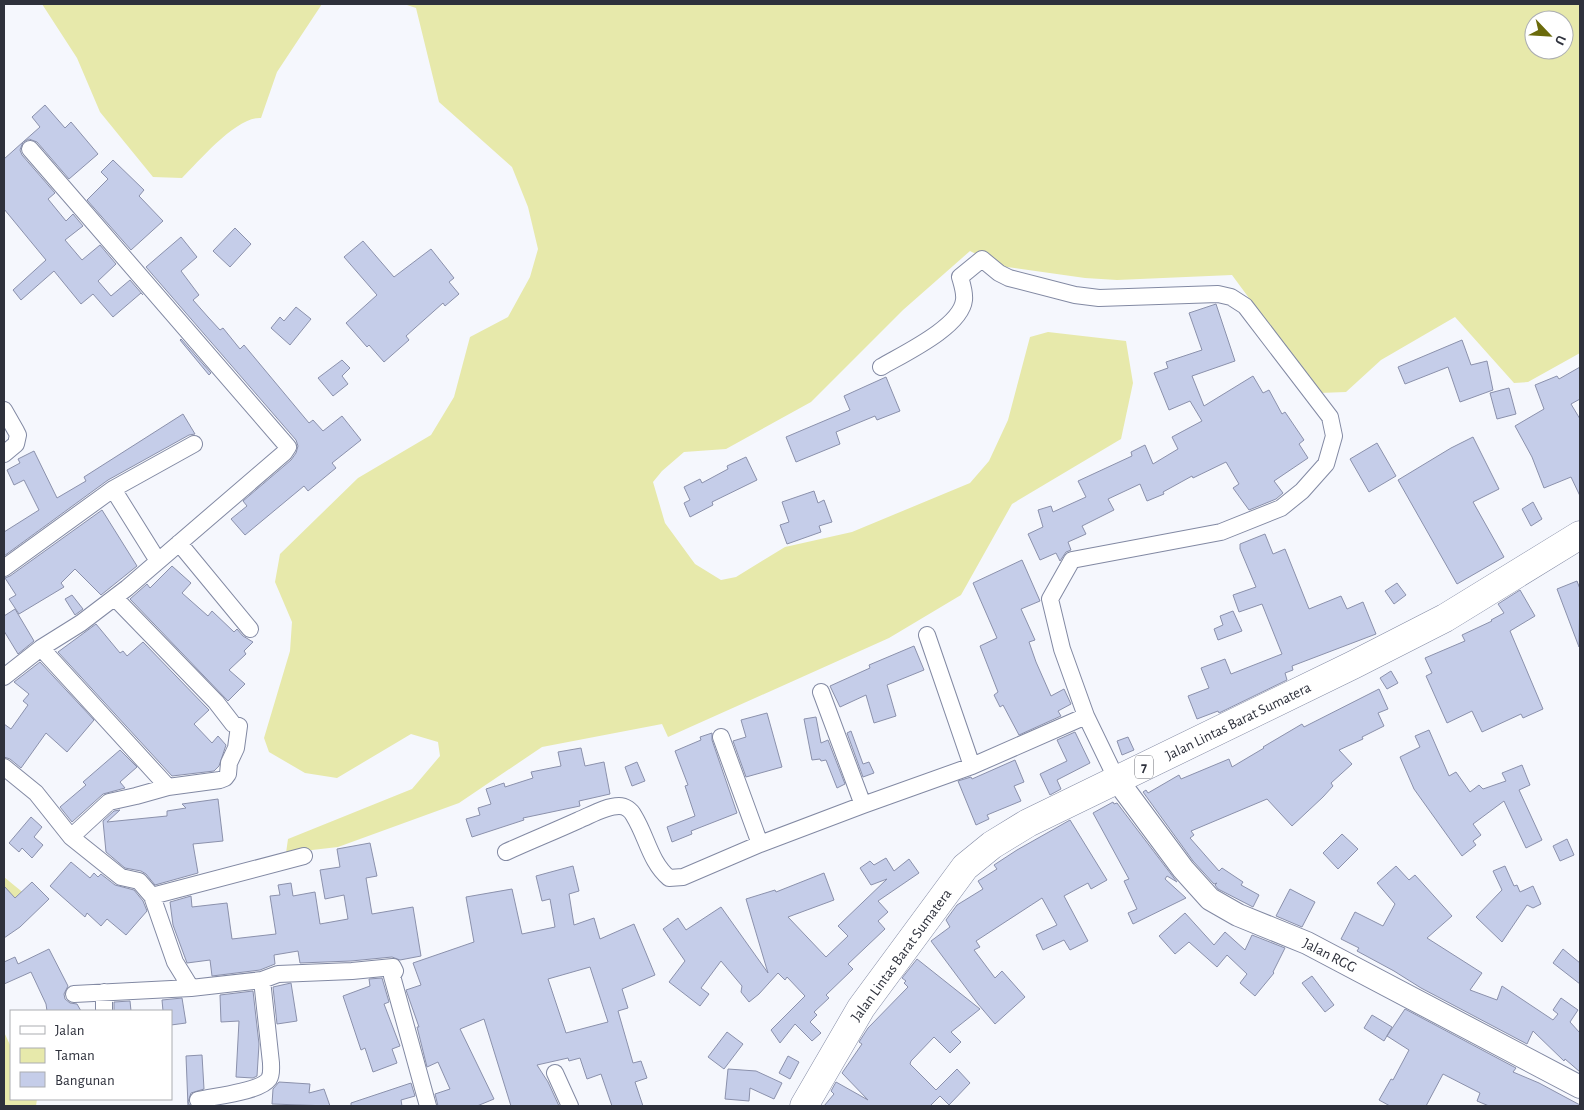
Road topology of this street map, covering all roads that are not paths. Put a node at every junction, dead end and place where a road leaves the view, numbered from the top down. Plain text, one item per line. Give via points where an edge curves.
1 (30, 149) dead end
2 (881, 368) dead end
3 (4, 410) edge
4 (194, 444) dead end
5 (4, 454) edge
6 (113, 489) junction
7 (1580, 535) edge
8 (179, 542) junction
9 (158, 561) junction
10 (4, 568) edge
11 (115, 598) junction
12 (250, 629) dead end
13 (927, 635) dead end
14 (41, 648) junction
15 (4, 676) edge
16 (821, 692) dead end
17 (1086, 716) junction
18 (721, 737) dead end
19 (972, 766) junction
20 (4, 767) edge
21 (1117, 780) junction
22 (168, 787) junction
23 (862, 805) junction
24 (71, 837) junction
25 (760, 844) junction
26 (506, 852) dead end
27 (304, 856) dead end
28 (152, 896) junction
29 (262, 980) junction
30 (191, 988) junction
31 (104, 992) junction
32 (74, 994) dead end
33 (104, 1010) edge
34 (556, 1073) dead end
35 (1580, 1087) edge
36 (198, 1100) dead end
37 (428, 1106) edge
38 (570, 1106) edge
39 (804, 1106) edge

1 - 8 street via 288,447
2 - 17 street via 942,331 956,318 964,299 960,277 982,259 1009,278 1075,295 1099,298 1218,294 1231,297 1245,306 1330,417 1334,436 1326,464 1302,491 1281,508 1221,532 1072,560 1050,599 1062,650
3 - 5 street via 18,437 14,447
4 - 6 street
6 - 9 street
6 - 10 street
7 - 21 highway, Jalan Lintas Barat Sumatera / 7 via 1445,618
8 - 9 street
8 - 12 street
9 - 11 street
11 - 14 street via 81,624
11 - 22 street via 216,702 233,724 239,726 236,748 225,778
13 - 19 street
14 - 15 street
14 - 22 street
16 - 23 street
17 - 19 street
17 - 21 street
18 - 25 street
19 - 23 street
20 - 24 street via 36,793
21 - 35 street, Jalan RGG via 1183,869 1210,899 1238,915 1307,943
21 - 39 highway, Jalan Lintas Barat Sumatera / 7 via 1028,823 992,845 965,867 861,1008
22 - 24 street via 109,802
23 - 25 street
24 - 28 street via 121,877 139,882
25 - 26 street via 682,877 668,878 652,858 634,814 618,806
27 - 28 street
28 - 30 street via 175,962
29 - 30 street
29 - 36 street via 270,1076 251,1089
29 - 37 street via 278,974 393,967 392,976
30 - 31 street
31 - 32 street
31 - 33 street
34 - 38 street

